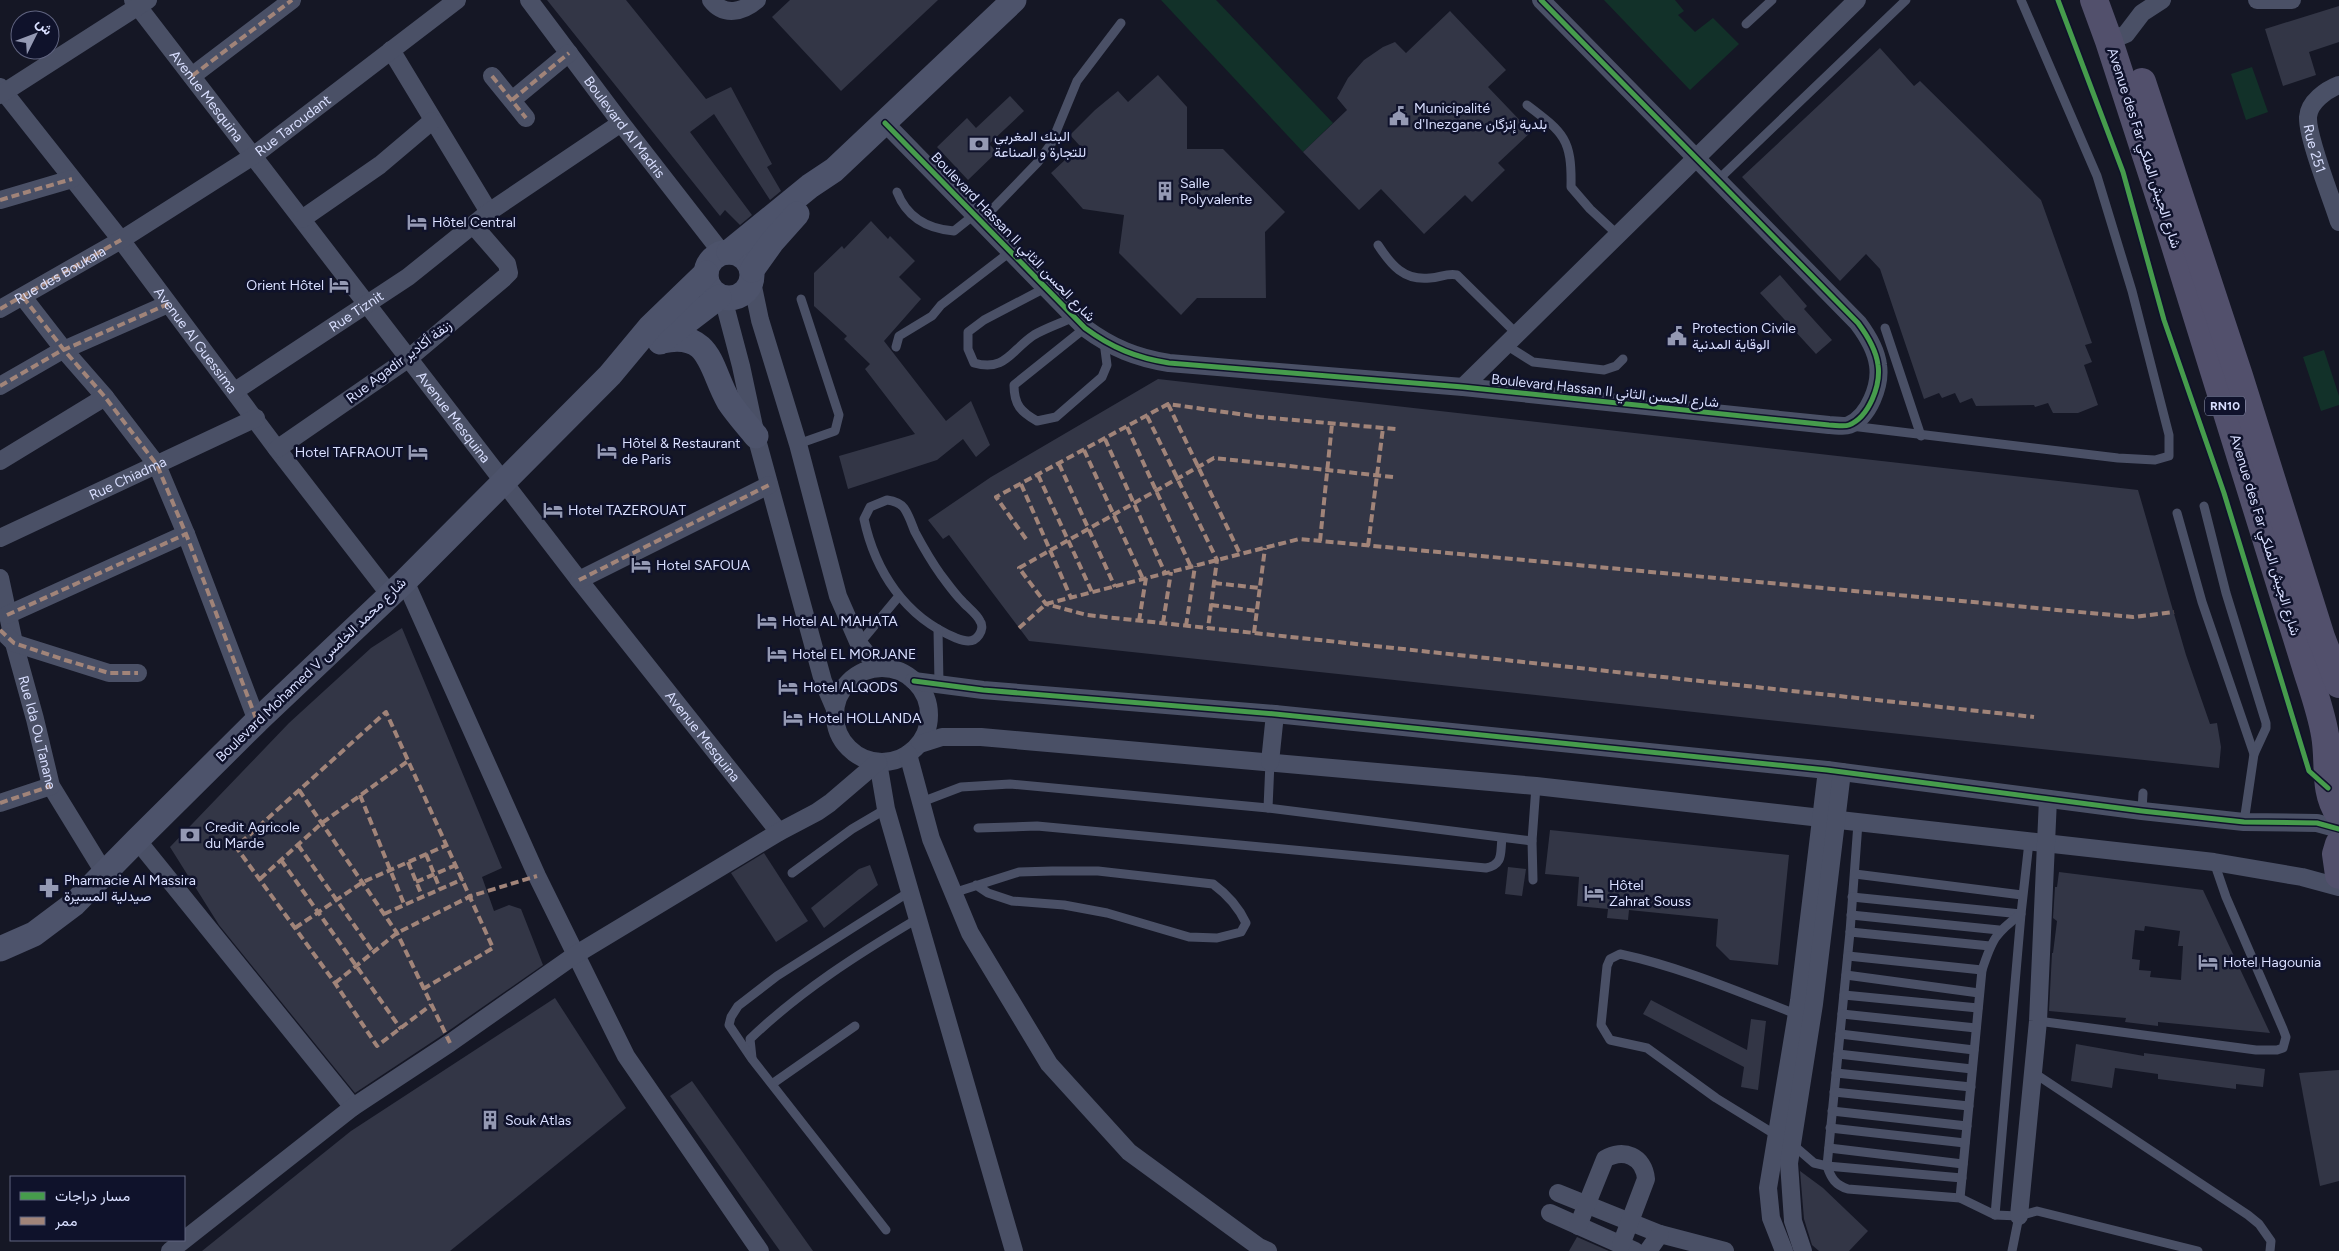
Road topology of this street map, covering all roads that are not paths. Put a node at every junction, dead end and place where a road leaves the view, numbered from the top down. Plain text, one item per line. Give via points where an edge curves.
1 (292, 0) edge
2 (457, 0) edge
3 (529, 0) edge
4 (757, 0) edge
5 (1014, 0) edge
6 (1541, 0) edge
7 (1772, 0) edge
8 (1857, 0) edge
9 (1906, 0) edge
10 (2021, 0) edge
11 (2094, 0) edge
12 (2115, 0) edge
13 (2162, 0) edge
14 (2257, 0) edge
15 (2292, 0) edge
16 (140, 2) edge
17 (712, 2) edge
18 (1121, 23) dead end
19 (1746, 24) dead end
20 (2118, 38) junction
21 (391, 50) junction
22 (568, 53) junction
23 (192, 76) junction
24 (492, 76) dead end
25 (2339, 84) edge
26 (1, 91) edge
27 (512, 100) junction
28 (1527, 105) dead end
29 (526, 118) dead end
30 (432, 121) junction
31 (621, 123) junction
32 (885, 123) junction
33 (253, 156) junction
34 (1696, 157) junction
35 (834, 170) junction
36 (72, 179) junction
37 (1719, 179) junction
38 (898, 192) dead end
39 (0, 200) edge
40 (489, 212) junction
41 (978, 218) junction
42 (302, 219) junction
43 (2339, 222) edge
44 (474, 226) junction
45 (1618, 235) junction
46 (121, 240) junction
47 (1378, 246) dead end
48 (725, 252) junction
49 (1010, 252) junction
50 (706, 273) junction
51 (752, 276) junction
52 (1045, 288) junction
53 (23, 297) junction
54 (721, 298) junction
55 (801, 299) dead end
56 (168, 304) junction
57 (367, 305) junction
58 (0, 309) edge
59 (1080, 323) junction
60 (1885, 328) dead end
61 (1512, 339) junction
62 (662, 341) junction
63 (1104, 342) junction
64 (896, 347) dead end
65 (64, 350) junction
66 (409, 358) junction
67 (1623, 359) dead end
68 (610, 375) junction
69 (0, 386) edge
70 (1464, 387) junction
71 (235, 391) junction
72 (106, 397) junction
73 (256, 418) junction
74 (1848, 426) junction
75 (756, 436) junction
76 (1921, 436) junction
77 (798, 444) junction
78 (277, 450) junction
79 (0, 461) edge
80 (157, 465) junction
81 (504, 481) junction
82 (769, 486) junction
83 (2204, 506) dead end
84 (2177, 513) dead end
85 (186, 534) junction
86 (0, 538) edge
87 (0, 578) edge
88 (579, 580) junction
89 (398, 588) junction
90 (899, 596) junction
91 (4, 622) edge
92 (938, 629) junction
93 (14, 643) junction
94 (859, 644) junction
95 (878, 668) junction
96 (138, 673) dead end
97 (914, 681) junction
98 (939, 684) junction
99 (2339, 684) edge
100 (836, 709) junction
101 (1275, 714) junction
102 (257, 721) junction
103 (914, 749) junction
104 (2254, 754) junction
105 (878, 762) junction
106 (1270, 762) junction
107 (1835, 771) junction
108 (51, 786) junction
109 (1536, 786) junction
110 (2142, 793) dead end
111 (2048, 799) junction
112 (0, 803) edge
113 (920, 803) junction
114 (1268, 808) junction
115 (886, 809) junction
116 (2142, 811) junction
117 (2339, 814) edge
118 (1829, 819) junction
119 (2244, 822) junction
120 (1858, 823) junction
121 (978, 828) dead end
122 (2339, 829) edge
123 (779, 832) junction
124 (1502, 838) junction
125 (136, 840) junction
126 (1532, 841) junction
127 (2037, 843) junction
128 (2339, 844) edge
129 (2214, 862) junction
130 (792, 873) dead end
131 (105, 874) junction
132 (1855, 874) junction
133 (2339, 875) edge
134 (1533, 880) dead end
135 (976, 885) junction
136 (2339, 887) edge
137 (909, 892) junction
138 (953, 892) junction
139 (2022, 895) junction
140 (1852, 897) junction
141 (2020, 914) junction
142 (1851, 915) junction
143 (917, 919) junction
144 (1999, 930) junction
145 (1850, 932) junction
146 (1990, 946) junction
147 (0, 949) edge
148 (575, 955) junction
149 (1848, 956) junction
150 (1982, 970) junction
151 (1846, 975) junction
152 (1980, 994) junction
153 (1844, 995) junction
154 (1803, 1006) junction
155 (1978, 1008) junction
156 (1842, 1014) junction
157 (2038, 1021) junction
158 (855, 1026) dead end
159 (1976, 1028) junction
160 (1840, 1034) junction
161 (1974, 1050) junction
162 (1838, 1054) junction
163 (752, 1058) junction
164 (1972, 1069) junction
165 (1836, 1073) junction
166 (2034, 1073) junction
167 (772, 1084) junction
168 (1970, 1087) junction
169 (1834, 1092) junction
170 (353, 1106) junction
171 (1968, 1106) junction
172 (1832, 1111) junction
173 (1967, 1126) junction
174 (1830, 1128) junction
175 (1776, 1135) junction
176 (1792, 1144) junction
177 (1965, 1144) junction
178 (1829, 1148) junction
179 (1963, 1164) junction
180 (1827, 1166) junction
181 (1962, 1178) junction
182 (1558, 1193) dead end
183 (1960, 1198) junction
184 (1586, 1203) junction
185 (1550, 1213) dead end
186 (1995, 1215) junction
187 (2019, 1216) junction
188 (1631, 1220) junction
189 (1578, 1226) junction
190 (886, 1230) dead end
191 (1660, 1234) junction
192 (185, 1239) edge
193 (183, 1241) edge
194 (1628, 1248) edge
195 (170, 1251) edge
196 (760, 1251) edge
197 (1014, 1251) edge
198 (1268, 1251) edge
199 (1648, 1251) edge
200 (1725, 1251) edge
201 (1784, 1251) edge
202 (1803, 1251) edge
203 (2012, 1251) edge
204 (2198, 1251) edge
205 (2270, 1251) edge

1 - 23 street
2 - 21 street, Rue Taroudant
3 - 22 street, Boulevard Al Madris
4 - 17 street via 746,9 734,12 723,10
5 - 32 street
6 - 34 street
7 - 19 lane
8 - 34 street
9 - 37 lane
10 - 76 lane via 2097,176 2132,291 2169,435 2169,456 2155,460 2118,458
11 - 20 main road, Avenue des Far شارع الجيش الملكي / RN10
12 - 20 main road, Avenue des Far شارع الجيش الملكي / RN10
13 - 20 street via 2142,13
14 - 15 street
16 - 23 street, Avenue Mesquina
16 - 26 street
18 - 41 lane via 1077,81 1051,144 1038,162
20 - 99 main road, Avenue des Far شارع الجيش الملكي / RN10 via 2239,376 2321,637
20 - 117 main road, Avenue des Far شارع الجيش الملكي / RN10 via 2325,734 2328,788
21 - 30 street
21 - 33 street, Rue Taroudant
22 - 27 street
22 - 31 street, Boulevard Al Madris
23 - 33 street, Avenue Mesquina
24 - 27 street
25 - 43 street, Rue 251 via 2319,97 2308,117 2310,134
26 - 36 street, Avenue Al Guessima
27 - 29 street
28 - 45 lane via 1565,139 1572,160 1571,187
30 - 40 street
30 - 42 street via 380,165
31 - 40 street, Rue Tiznit
31 - 48 street, Boulevard Al Madris
32 - 35 street
32 - 41 street, Boulevard Hassan II شارع الحسن الثاني
33 - 42 street, Avenue Mesquina
33 - 46 street, Rue Taroudant
34 - 37 street
34 - 45 street
35 - 48 street
35 - 51 street via 772,242
36 - 39 street
36 - 46 street, Avenue Al Guessima
37 - 74 street via 1867,336 1878,364 1878,378 1868,405 1861,416
38 - 41 lane via 901,201 924,225 939,230 954,231
40 - 44 street, Rue Tiznit
41 - 49 street, Boulevard Hassan II شارع الحسن الثاني
42 - 57 street, Avenue Mesquina
44 - 57 street, Rue Tiznit
44 - 66 street, Rue Agadir زنقة أكادير via 507,264 509,273
45 - 61 street
46 - 53 street, Rue des Boukala
46 - 56 street, Avenue Al Guessima
47 - 61 lane via 1391,265 1406,276 1457,275
48 - 50 street via 708,264
48 - 51 street via 744,257
49 - 52 street, Boulevard Hassan II شارع الحسن الثاني
49 - 64 lane via 941,305 932,316 899,336
50 - 54 street via 709,287
50 - 68 street, Boulevard Mohamed V شارع محمد الخامس via 650,327
51 - 54 street via 744,294 730,299
51 - 77 street via 760,320
52 - 59 street, Boulevard Hassan II شارع الحسن الثاني
52 - 59 lane via 968,332 968,349 974,363 988,367 1005,361 1034,336
53 - 58 street, Rue des Boukala
53 - 65 street
54 - 62 street, Boulevard Mohamed V شارع محمد الخامس
54 - 75 street via 739,358
55 - 77 lane via 839,415 839,424 835,431
56 - 65 street
56 - 71 street, Avenue Al Guessima
57 - 66 street, Avenue Mesquina
57 - 71 street, Rue Tiznit
59 - 63 street, Boulevard Hassan II شارع الحسن الثاني
59 - 63 lane via 1014,385 1014,397 1021,412 1037,422 1056,417 1073,404 1102,377 1107,365
60 - 76 lane
61 - 67 lane via 1533,362 1604,370 1616,366
61 - 70 street
62 - 68 street, Boulevard Mohamed V شارع محمد الخامس
62 - 75 street via 690,340 702,348 730,403
63 - 70 street, Boulevard Hassan II شارع الحسن الثاني via 1146,360 1169,364
65 - 69 street
65 - 72 street
66 - 78 street, Rue Agadir زنقة أكادير
66 - 81 street, Avenue Mesquina
68 - 81 street, Boulevard Mohamed V شارع محمد الخامس
70 - 74 street, Boulevard Hassan II شارع الحسن الثاني
71 - 73 street, Avenue Al Guessima
72 - 79 street
72 - 80 street
73 - 78 street, Avenue Al Guessima
73 - 80 street, Rue Chiadma
74 - 76 lane
75 - 82 street
77 - 94 street via 838,596
78 - 89 street, Avenue Al Guessima
80 - 85 street
80 - 86 street, Rue Chiadma
81 - 88 street, Avenue Mesquina
81 - 89 street, Boulevard Mohamed V شارع محمد الخامس
82 - 88 street
82 - 100 street via 823,681
83 - 104 lane via 2226,593 2266,723
84 - 104 lane via 2202,602
85 - 91 street
85 - 102 street
87 - 91 street, Rue Ida Ou Tanane
88 - 123 street, Avenue Mesquina
89 - 102 street, Boulevard Mohamed V شارع محمد الخامس
89 - 148 street, Avenue Al Guessima
90 - 92 lane
90 - 92 lane via 880,568 864,520 870,506 888,500 905,509 936,568 980,620 982,627 975,640 969,642
90 - 94 lane
91 - 93 street, Rue Ida Ou Tanane
92 - 98 lane
93 - 96 street via 109,673
93 - 108 street, Rue Ida Ou Tanane
94 - 95 street
95 - 97 street via 904,673
95 - 100 street via 863,672 850,681 840,694
97 - 98 street
97 - 103 street via 928,704 929,718 926,731
98 - 101 street
100 - 105 street via 836,724 841,738 863,758
101 - 106 street
101 - 107 street
102 - 125 street, Boulevard Mohamed V شارع محمد الخامس
103 - 105 street via 894,760
103 - 106 street via 942,737 981,737
103 - 113 street
104 - 119 lane
105 - 115 street
105 - 123 street via 830,804
106 - 109 street
106 - 114 lane
107 - 111 street
107 - 118 street
108 - 112 street
108 - 131 street, Rue Ida Ou Tanane
109 - 118 street
109 - 126 lane
110 - 116 lane
111 - 116 street
111 - 127 street
113 - 114 lane via 961,787 1010,784
113 - 138 street
114 - 124 lane
115 - 130 lane via 852,829
115 - 137 street
116 - 119 street
118 - 120 street
118 - 154 street
119 - 122 street via 2317,823
120 - 127 street
120 - 132 lane
121 - 124 lane via 1036,826 1486,868 1499,862
123 - 148 street
124 - 126 lane
125 - 131 street, Boulevard Mohamed V شارع محمد الخامس
125 - 170 street
126 - 134 lane
127 - 129 street
127 - 139 lane
127 - 157 street
128 - 133 main road via 2336,854
129 - 136 street via 2284,873
129 - 157 lane via 2286,1037 2283,1048 2256,1050
131 - 147 street, Boulevard Mohamed V شارع محمد الخامس via 74,904 34,934
132 - 139 lane
132 - 140 lane
135 - 135 lane via 1019,872 1052,871 1098,871 1213,884 1240,909 1246,923 1240,932 1217,938 1189,937 1107,913 1064,905 1012,901
135 - 138 lane
137 - 143 street
137 - 163 lane via 777,976 738,1006 729,1025
138 - 198 street via 970,932 1049,1064 1129,1152
139 - 141 lane
140 - 141 lane
140 - 142 lane
141 - 144 lane
141 - 186 lane
142 - 144 lane
142 - 145 lane
143 - 163 lane via 870,947 774,1016 750,1039
143 - 197 street
144 - 146 lane
145 - 146 lane
145 - 149 lane
146 - 150 lane
148 - 170 street
148 - 196 street, Avenue Al Guessima via 626,1056
149 - 150 lane
149 - 151 lane
150 - 152 lane
151 - 152 lane
151 - 153 lane
152 - 155 lane
153 - 155 lane
153 - 156 lane
154 - 175 street
154 - 175 lane via 1620,954 1610,959 1607,966 1601,1024 1610,1040 1647,1048 1716,1098
154 - 176 street
155 - 159 lane
156 - 159 lane
156 - 160 lane
157 - 166 street
158 - 167 lane
159 - 161 lane
160 - 161 lane
160 - 162 lane
161 - 164 lane
162 - 164 lane
162 - 165 lane
163 - 167 lane
164 - 168 lane
165 - 168 lane
165 - 169 lane
166 - 187 street
166 - 205 lane via 2248,1215 2271,1241
167 - 190 lane
168 - 171 lane
169 - 171 lane
169 - 172 lane
170 - 192 street
171 - 173 lane
172 - 173 lane
172 - 174 lane
173 - 177 lane
174 - 177 lane
174 - 178 lane
175 - 176 lane
175 - 201 street via 1768,1188 1771,1218
176 - 180 lane via 1814,1163
176 - 202 street via 1789,1172 1793,1221
177 - 179 lane
178 - 179 lane
178 - 180 lane
179 - 181 lane
180 - 181 lane
180 - 183 lane via 1834,1182 1848,1189
181 - 183 lane
182 - 184 street
183 - 186 lane
184 - 188 street
184 - 188 street via 1605,1159 1614,1154 1630,1154 1645,1170 1646,1179
184 - 189 street
185 - 189 street
186 - 187 lane
187 - 203 lane
187 - 204 lane via 2037,1211
188 - 191 street
188 - 194 street
189 - 194 street
191 - 199 street
191 - 200 street
193 - 195 street

